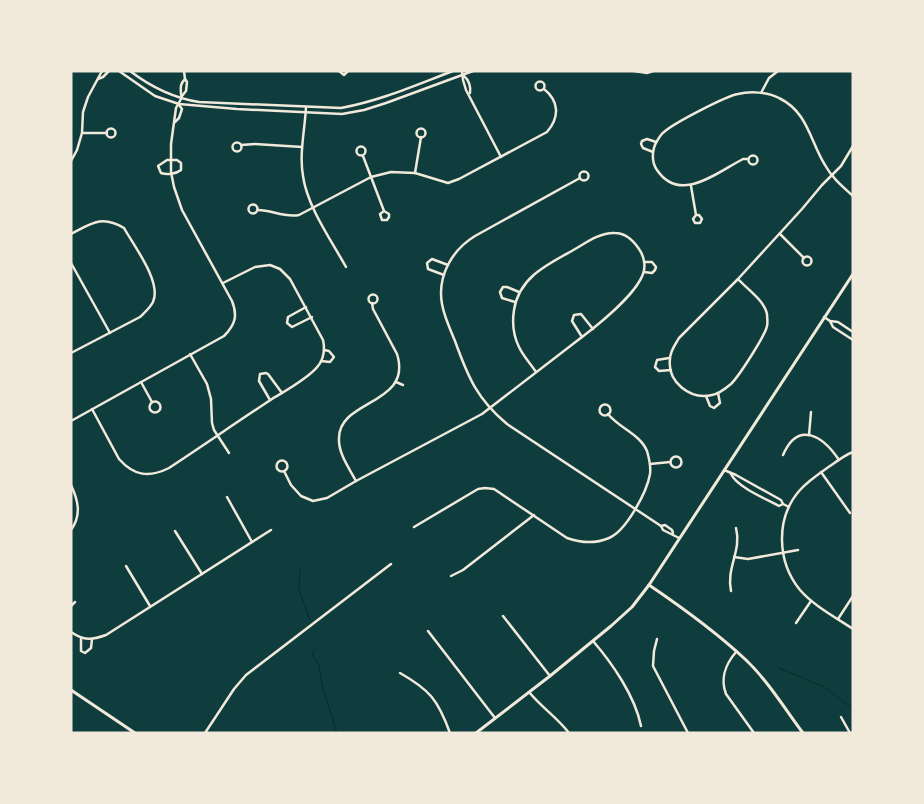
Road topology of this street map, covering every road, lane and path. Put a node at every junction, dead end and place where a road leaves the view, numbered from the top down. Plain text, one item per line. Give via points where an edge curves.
1 (102, 71) edge
2 (109, 71) edge
3 (119, 71) edge
4 (130, 71) edge
5 (184, 71) edge
6 (339, 71) edge
7 (348, 71) edge
8 (453, 71) edge
9 (472, 71) edge
10 (634, 71) edge
11 (653, 71) edge
12 (778, 71) edge
13 (463, 74) edge
14 (98, 78) junction
15 (184, 79) junction
16 (544, 89) dead end
17 (761, 93) junction
18 (181, 98) junction
19 (179, 104) junction
20 (306, 107) junction
21 (306, 113) junction
22 (82, 133) junction
23 (107, 133) dead end
24 (421, 137) dead end
25 (656, 142) junction
26 (241, 145) dead end
27 (853, 146) edge
28 (302, 147) junction
29 (653, 152) junction
30 (363, 156) dead end
31 (501, 157) junction
32 (748, 159) dead end
33 (170, 160) junction
34 (71, 161) edge
35 (171, 173) junction
36 (416, 173) junction
37 (832, 176) junction
38 (371, 178) junction
39 (580, 178) dead end
40 (691, 186) junction
41 (853, 196) edge
42 (314, 208) junction
43 (258, 210) dead end
44 (384, 211) dead end
45 (696, 215) dead end
46 (71, 234) edge
47 (780, 234) junction
48 (804, 258) dead end
49 (644, 262) junction
50 (71, 263) edge
51 (448, 265) junction
52 (346, 267) dead end
53 (644, 272) junction
54 (853, 274) edge
55 (444, 275) junction
56 (738, 279) junction
57 (223, 283) junction
58 (520, 292) junction
59 (515, 302) junction
60 (372, 303) dead end
61 (306, 307) junction
62 (312, 317) junction
63 (824, 317) junction
64 (830, 321) junction
65 (593, 329) junction
66 (853, 332) edge
67 (110, 333) junction
68 (582, 337) junction
69 (853, 340) edge
70 (324, 350) junction
71 (71, 353) edge
72 (190, 354) junction
73 (670, 358) junction
74 (322, 361) junction
75 (671, 370) junction
76 (536, 372) junction
77 (141, 382) junction
78 (396, 382) junction
79 (402, 385) dead end
80 (282, 393) junction
81 (718, 394) junction
82 (706, 396) junction
83 (270, 400) junction
84 (152, 402) junction
85 (490, 408) junction
86 (92, 409) junction
87 (811, 412) dead end
88 (608, 414) junction
89 (71, 421) edge
90 (809, 435) junction
91 (217, 436) junction
92 (853, 452) edge
93 (229, 453) dead end
94 (783, 455) dead end
95 (839, 460) junction
96 (670, 462) junction
97 (650, 464) junction
98 (724, 470) junction
99 (284, 471) junction
100 (821, 472) junction
101 (731, 474) junction
102 (356, 481) junction
103 (71, 485) edge
104 (227, 497) dead end
105 (783, 504) junction
106 (789, 507) junction
107 (635, 508) junction
108 (850, 513) dead end
109 (534, 515) junction
110 (414, 527) dead end
111 (736, 528) dead end
112 (71, 530) edge
113 (271, 530) dead end
114 (175, 531) dead end
115 (679, 538) junction
116 (252, 542) junction
117 (798, 550) dead end
118 (782, 552) junction
119 (734, 557) junction
120 (391, 564) dead end
121 (126, 566) dead end
122 (202, 574) junction
123 (451, 576) dead end
124 (649, 585) junction
125 (732, 591) dead end
126 (853, 596) edge
127 (811, 601) junction
128 (75, 602) dead end
129 (71, 606) edge
130 (150, 606) junction
131 (503, 616) dead end
132 (838, 619) junction
133 (796, 622) dead end
134 (853, 629) edge
135 (428, 631) dead end
136 (71, 632) edge
137 (81, 639) junction
138 (92, 639) junction
139 (657, 639) dead end
140 (593, 641) junction
141 (736, 652) junction
142 (400, 673) dead end
143 (550, 676) junction
144 (71, 690) edge
145 (529, 692) junction
146 (841, 717) dead end
147 (495, 718) junction
148 (641, 726) dead end
149 (135, 733) edge
150 (205, 733) edge
151 (450, 733) edge
152 (476, 733) edge
153 (569, 733) edge
154 (688, 733) edge
155 (754, 733) edge
156 (803, 733) edge
157 (850, 733) edge

1 - 14 street
2 - 14 street
3 - 19 street via 155,96
4 - 18 street via 164,93
5 - 15 street
6 - 7 street via 344,75
8 - 20 street via 362,104 342,108
9 - 13 street
10 - 11 street
12 - 17 street via 769,78
13 - 21 street via 364,110 342,114
13 - 31 street via 478,114
14 - 22 street via 83,112
15 - 18 street
15 - 18 street via 186,91
16 - 31 street via 552,97 556,110 552,128
17 - 25 street via 726,98 663,132
17 - 37 street via 778,97 806,121
18 - 19 street
18 - 20 street via 199,102
19 - 21 street
19 - 33 street
20 - 21 street
21 - 28 street
22 - 23 street
22 - 34 street
24 - 36 street
25 - 29 street
25 - 29 street via 647,139 641,144
26 - 28 street
27 - 37 street
28 - 42 street via 303,176
29 - 40 street via 654,166 664,179 679,186
30 - 38 street
31 - 36 street via 448,183
32 - 40 street
33 - 35 street
33 - 35 street via 177,160 182,167 178,173
33 - 35 street via 162,162 158,169 165,174
35 - 57 street via 182,210
36 - 38 street via 391,172
37 - 41 street
37 - 47 street
38 - 42 street
38 - 44 street
39 - 51 street via 468,240
40 - 45 street
42 - 43 street via 293,216
42 - 52 street
46 - 67 street via 94,222 117,224 124,228 153,280 155,296 150,308
47 - 48 street
47 - 56 street
49 - 53 street
49 - 53 street via 652,262 656,267 652,273
49 - 58 street via 631,239 615,233 600,235 543,267 529,277
50 - 67 street
51 - 55 street
51 - 55 street via 432,260 427,263 428,269
53 - 65 street via 630,294
54 - 63 street
55 - 85 street via 442,307 466,372
56 - 73 street via 679,338
56 - 81 street via 762,304 767,314 767,326 732,382
57 - 61 street via 255,266 270,265 286,274
57 - 72 street via 236,310 235,321 224,336
58 - 59 street
58 - 59 street via 507,287 500,292 502,298
59 - 76 street via 514,335
60 - 78 street via 399,361
61 - 62 street
61 - 62 street via 288,317 287,323 292,327
62 - 70 street
63 - 64 street
63 - 98 street
64 - 66 street via 838,322
64 - 69 street via 833,328
65 - 68 street
65 - 68 street via 580,314 574,315 572,321
67 - 71 street
68 - 76 street
70 - 74 street
70 - 74 street via 330,351 334,357 330,362
72 - 77 street
72 - 91 street via 207,384
73 - 75 street
73 - 75 street via 657,360 655,367 659,371
74 - 80 street via 314,371
75 - 82 street via 685,391
76 - 85 street
77 - 84 street
77 - 86 street
78 - 79 street
78 - 102 street via 350,416 341,428 339,444
80 - 83 street
80 - 83 street via 268,374 260,374 259,381
81 - 82 street
81 - 82 street via 720,404 714,408
83 - 91 street
84 - 84 street via 150,410 158,411 159,403
85 - 102 street
85 - 107 street via 507,424
86 - 89 street
86 - 91 street via 119,459 130,470 141,473 162,472
87 - 90 street
88 - 88 street via 610,406 605,404 600,412
88 - 97 street via 643,444
90 - 94 street via 794,438
90 - 95 street via 822,440
91 - 93 street
92 - 95 street
95 - 100 street
96 - 96 street via 675,467 681,462 675,456
96 - 97 street
97 - 107 street via 647,487
98 - 101 street
98 - 115 street
99 - 99 street via 287,464 280,461 277,469
99 - 102 street via 301,496 314,501 327,498
100 - 106 street via 800,491
100 - 108 street
101 - 105 street
101 - 105 street via 751,490 779,506
103 - 112 street via 78,504
104 - 116 street
105 - 106 street
106 - 118 street via 784,521
107 - 109 street via 620,531 610,538 592,542 568,538
107 - 115 street via 661,526 665,525
109 - 110 street via 494,490 485,488
109 - 123 street
111 - 119 street via 738,543
113 - 116 street
114 - 122 street
115 - 124 street
116 - 122 street
117 - 118 street
118 - 119 street via 748,559
118 - 127 street via 790,574
119 - 125 street via 730,575
120 - 150 street via 246,675
121 - 130 street
122 - 130 street
124 - 140 street via 632,607
124 - 141 street
126 - 132 street
127 - 132 street
127 - 133 street
128 - 129 street
130 - 138 street via 106,635
131 - 143 street
132 - 134 street
135 - 147 street
136 - 137 street
137 - 138 street
137 - 138 street via 81,651 85,653 91,648
139 - 154 street via 653,666
140 - 143 street
140 - 148 street via 635,706
141 - 155 street via 725,671 723,687
141 - 156 street via 762,678
142 - 151 street via 431,696 441,709
143 - 145 street
144 - 149 street
145 - 147 street
145 - 153 street
146 - 157 street
147 - 152 street

